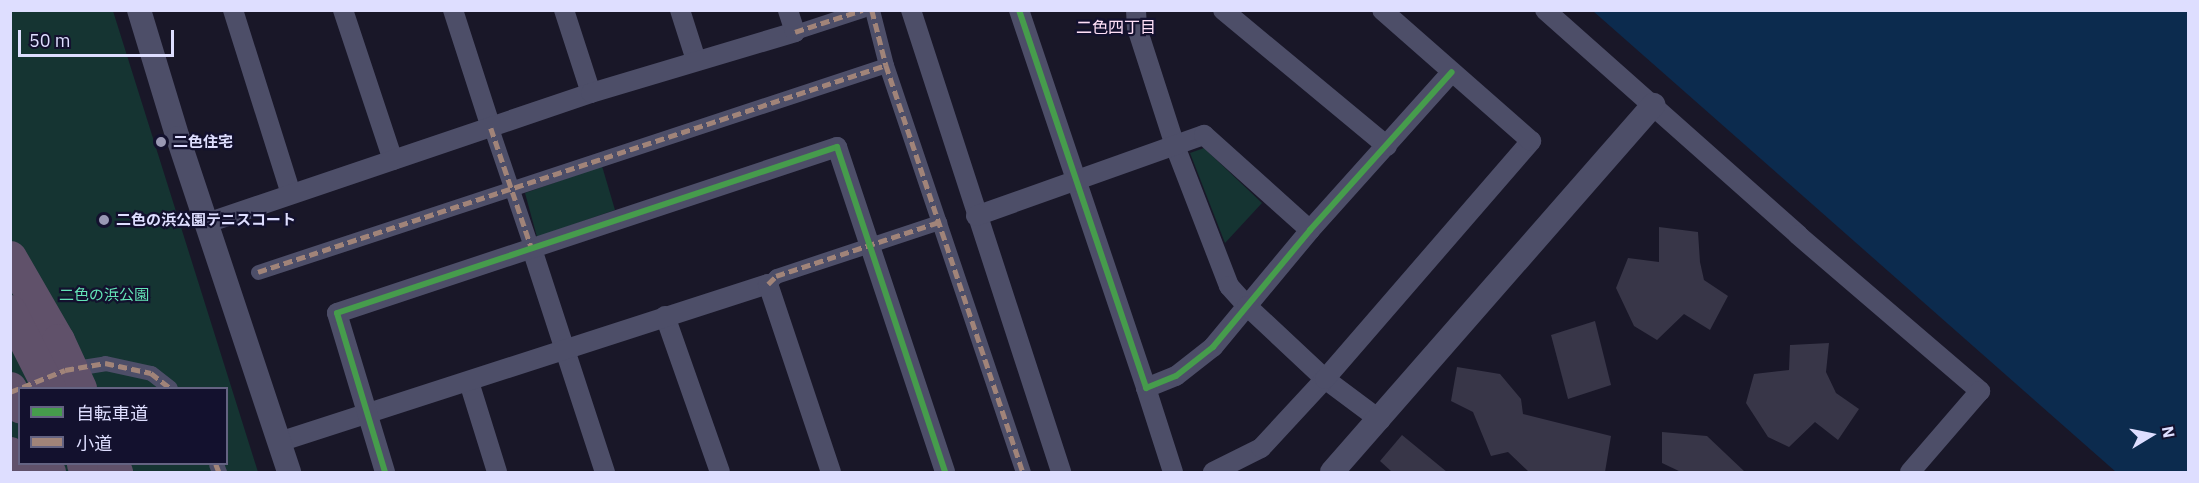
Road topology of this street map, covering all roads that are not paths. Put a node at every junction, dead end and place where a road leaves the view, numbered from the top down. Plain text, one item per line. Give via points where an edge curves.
1 (139, 10) edge
2 (233, 10) edge
3 (343, 10) edge
4 (453, 10) edge
5 (564, 10) edge
6 (680, 10) edge
7 (788, 10) edge
8 (862, 10) edge
9 (872, 10) edge
10 (910, 10) edge
11 (1020, 10) edge
12 (1136, 10) edge
13 (1223, 10) edge
14 (1382, 10) edge
15 (1545, 10) edge
16 (795, 32) junction
17 (696, 60) junction
18 (886, 65) junction
19 (1452, 72) junction
20 (591, 93) junction
21 (1653, 105) junction
22 (491, 128) junction
23 (1175, 146) junction
24 (1387, 146) junction
25 (393, 160) junction
26 (1077, 179) junction
27 (511, 189) junction
28 (291, 194) junction
29 (976, 216) junction
30 (939, 222) junction
31 (207, 223) junction
32 (1311, 230) junction
33 (869, 245) junction
34 (532, 249) junction
35 (10, 257) edge
36 (258, 273) dead end
37 (768, 284) junction
38 (1247, 306) junction
39 (10, 311) edge
40 (665, 316) junction
41 (565, 351) junction
42 (1326, 379) junction
43 (469, 382) junction
44 (18, 387) edge
45 (48, 387) edge
46 (80, 387) edge
47 (169, 387) edge
48 (1146, 388) junction
49 (10, 390) edge
50 (18, 404) edge
51 (366, 415) junction
52 (1380, 420) junction
53 (279, 442) junction
54 (10, 453) edge
55 (19, 472) edge
56 (289, 472) edge
57 (385, 472) edge
58 (497, 472) edge
59 (605, 472) edge
60 (720, 472) edge
61 (831, 472) edge
62 (945, 472) edge
63 (1023, 472) edge
64 (1061, 472) edge
65 (1173, 472) edge
66 (1213, 472) edge
67 (1332, 472) edge
68 (1910, 472) edge

1 - 31 street
2 - 28 street
3 - 25 street
4 - 22 street
5 - 20 street
6 - 17 street
7 - 16 street
8 - 16 street
9 - 18 street
10 - 29 street
11 - 26 street
12 - 23 street via 1137,28
13 - 24 street
14 - 19 street
15 - 21 street
16 - 17 street
17 - 20 street
18 - 27 street
18 - 30 street
19 - 24 street
19 - 42 street via 1531,141
20 - 22 street
21 - 52 street
21 - 68 street via 1980,391
22 - 25 street
22 - 27 street
23 - 26 street
23 - 32 street via 1204,135
23 - 38 street via 1229,286
24 - 32 street
25 - 28 street
26 - 29 street
26 - 48 street
27 - 34 street
27 - 36 street
28 - 31 street
29 - 64 street
30 - 33 street
30 - 63 street
31 - 53 street
32 - 38 street
33 - 34 street via 837,147
33 - 37 street via 776,276
33 - 62 street
34 - 41 street
34 - 51 street via 337,313
35 - 46 highway, bridge
37 - 40 street
37 - 61 street
38 - 42 street
38 - 48 street via 1213,347 1176,376
39 - 45 highway, bridge
40 - 41 street
40 - 60 street
41 - 43 street
41 - 59 street
42 - 52 street
42 - 66 street via 1261,448
43 - 51 street
43 - 58 street
44 - 47 street via 64,370 105,363 151,373
48 - 65 street
49 - 50 highway, bridge
51 - 53 street
51 - 57 street
52 - 67 street
53 - 56 street
54 - 55 highway

